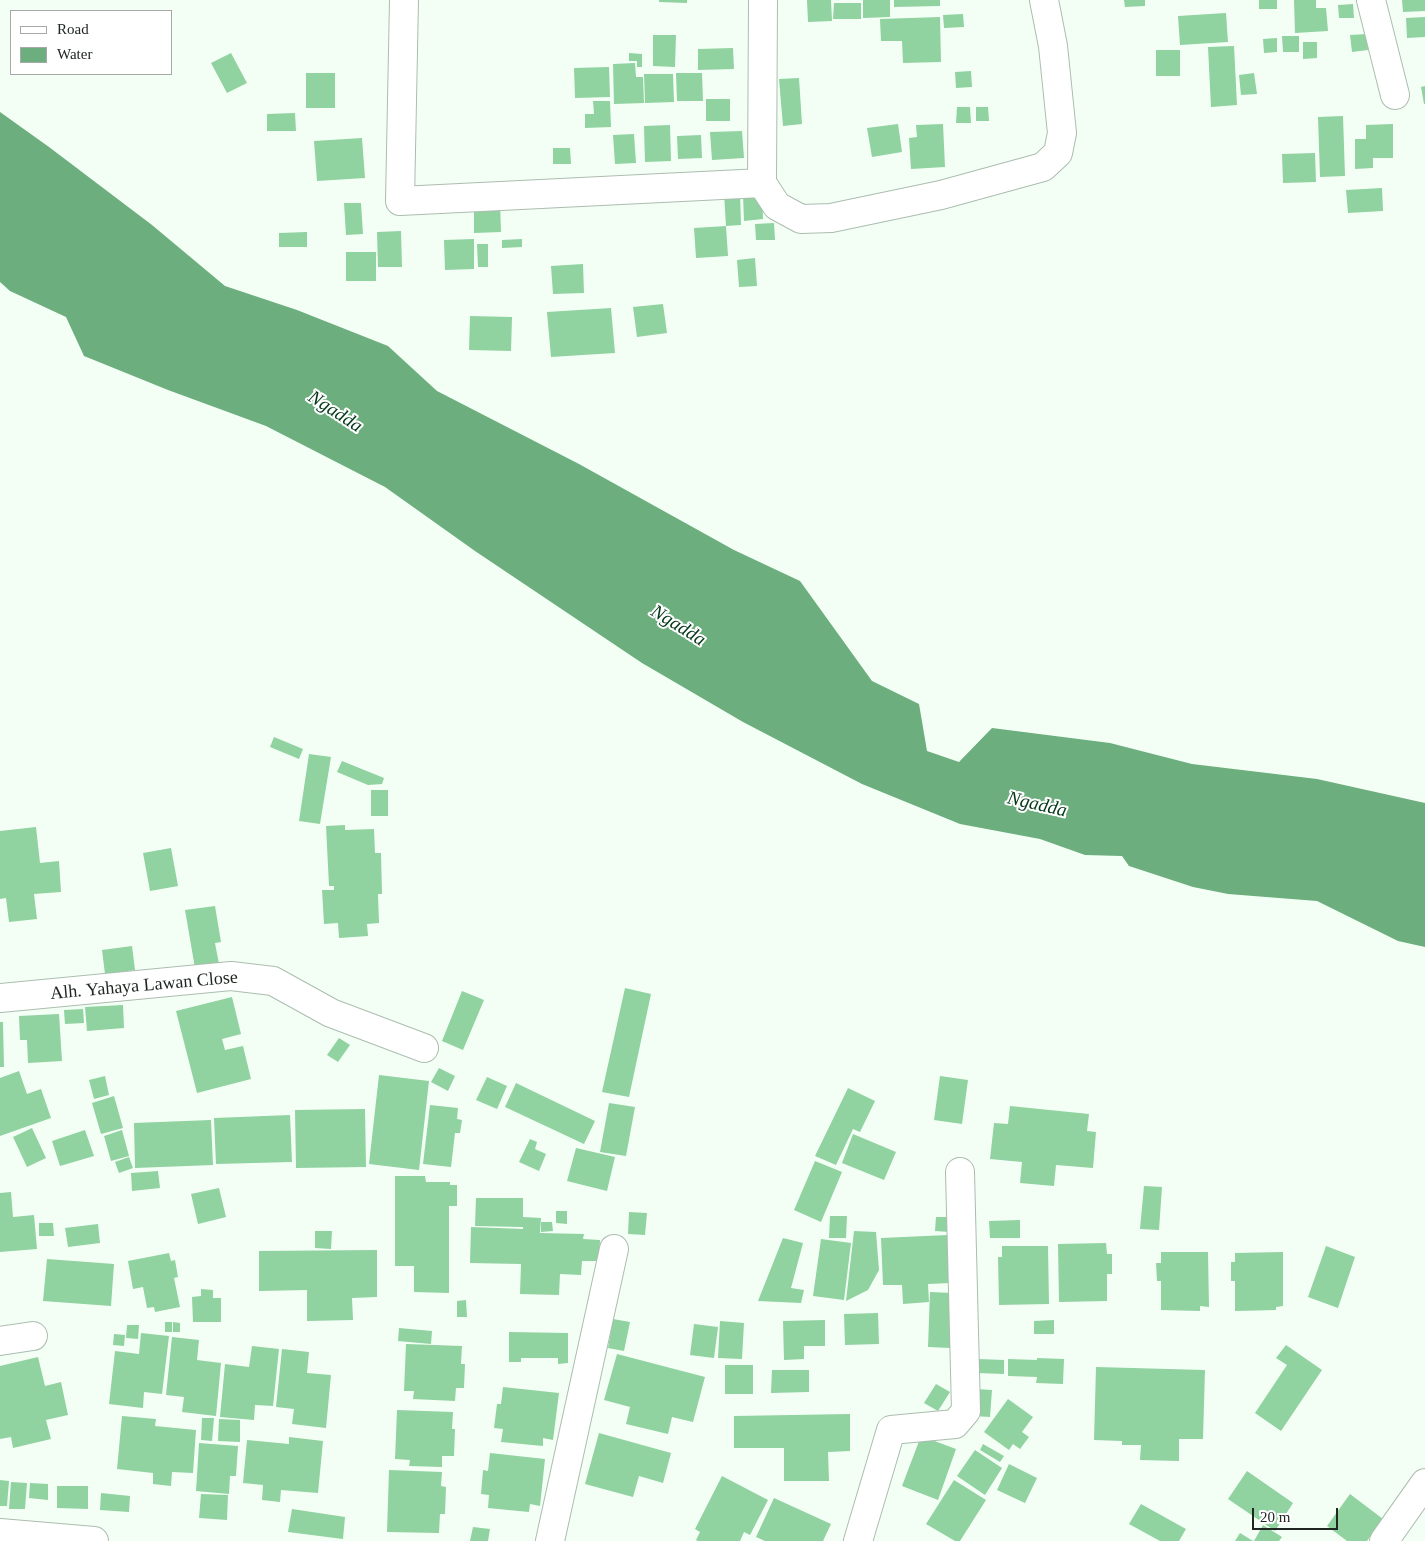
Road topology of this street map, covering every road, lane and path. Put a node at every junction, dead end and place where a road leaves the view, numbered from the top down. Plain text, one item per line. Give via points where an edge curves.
1 (404, 0) edge
2 (763, 0) edge
3 (1044, 0) edge
4 (1371, 0) edge
5 (1395, 94) dead end
6 (762, 183) junction
7 (0, 998) edge
8 (424, 1048) dead end
9 (960, 1172) dead end
10 (614, 1249) dead end
11 (33, 1336) dead end
12 (0, 1341) edge
13 (1425, 1484) edge
14 (0, 1533) edge
15 (94, 1541) edge
16 (550, 1541) edge
17 (858, 1541) edge
18 (1384, 1541) edge

1 - 6 street via 400,200
2 - 6 street
3 - 6 street via 1053,46 1062,133 1058,153 1043,167 942,195 831,218 801,219 777,206
4 - 5 street
7 - 8 street, Alh. Yahaya Lawan Close via 230,976 273,981 331,1013
9 - 17 street via 966,1411 954,1424 891,1430
10 - 16 street
11 - 12 street
13 - 18 street
14 - 15 street

